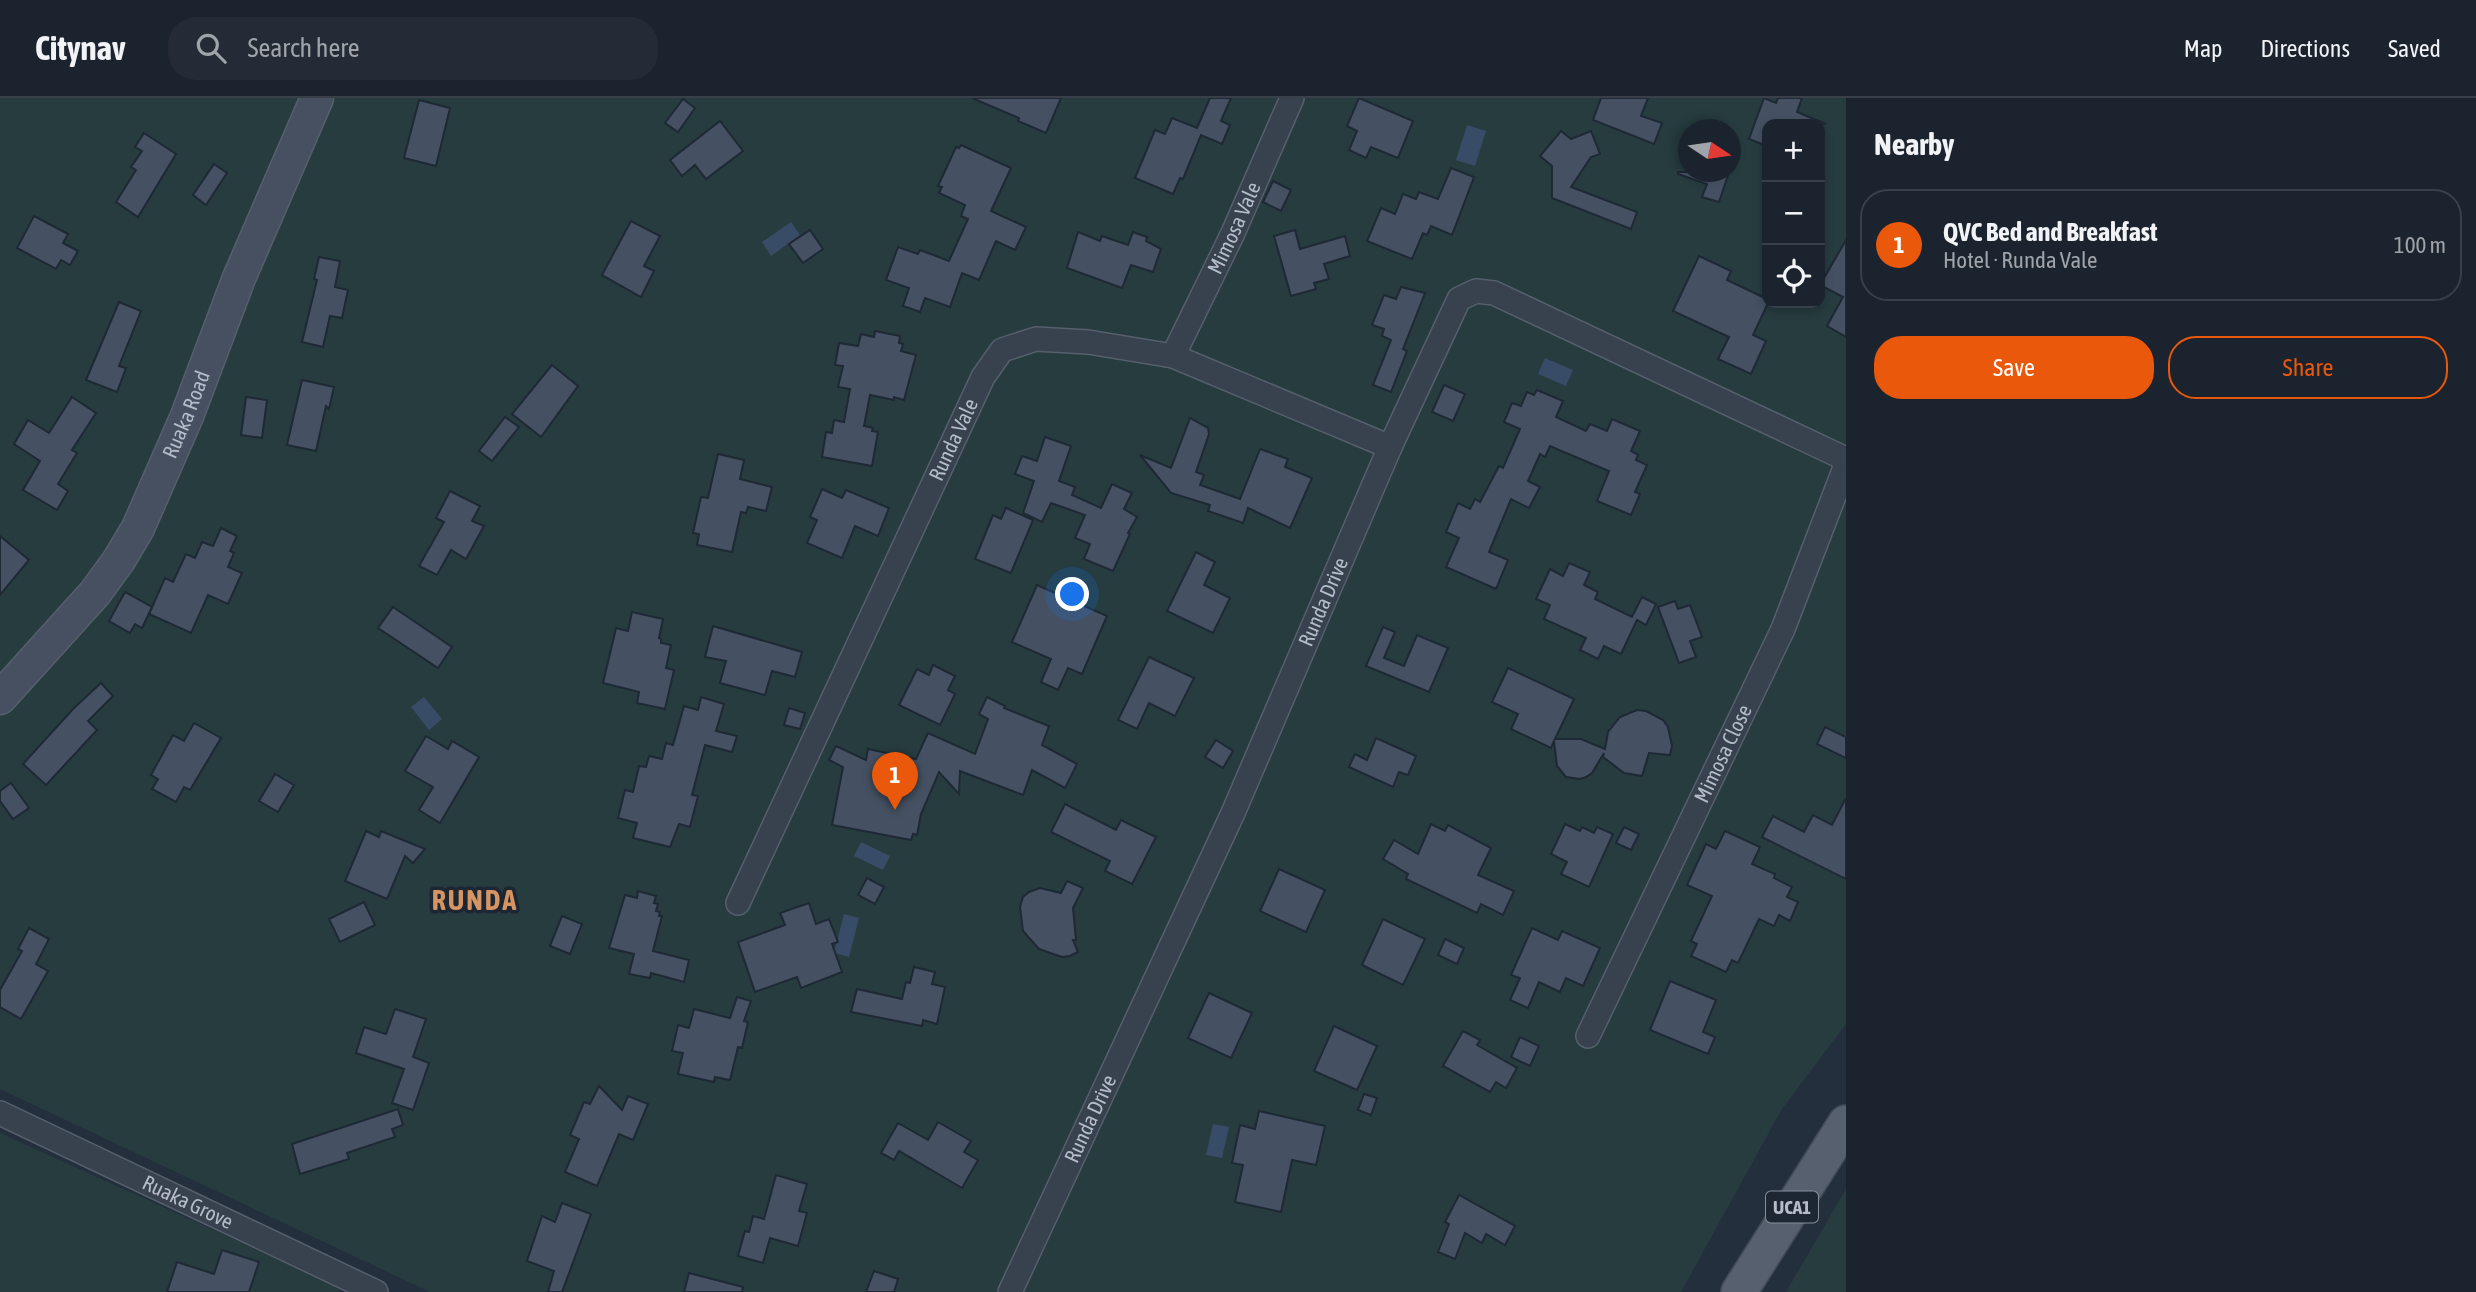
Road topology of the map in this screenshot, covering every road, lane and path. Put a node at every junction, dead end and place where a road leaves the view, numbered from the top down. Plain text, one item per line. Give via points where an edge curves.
1 (317, 98) edge
2 (1292, 98) edge
3 (1173, 356) junction
4 (1390, 447) junction
5 (1846, 458) edge
6 (1846, 465) edge
7 (0, 698) edge
8 (738, 902) dead end
9 (1588, 1036) dead end
10 (0, 1113) edge
11 (1846, 1123) edge
12 (376, 1292) edge
13 (1010, 1292) edge
14 (1739, 1292) edge

1 - 7 street, Ruaka Road via 138,528 95,593
2 - 3 street, Mimosa Vale
3 - 4 street, Runda Vale
3 - 8 street, Runda Vale via 1036,339 1002,350 983,377
4 - 5 street, Runda Drive via 1459,299 1476,291 1494,293
4 - 13 street, Runda Drive via 1233,813
6 - 9 street, Mimosa Close via 1783,629
10 - 12 street, Ruaka Grove
11 - 14 main road, UCA1

